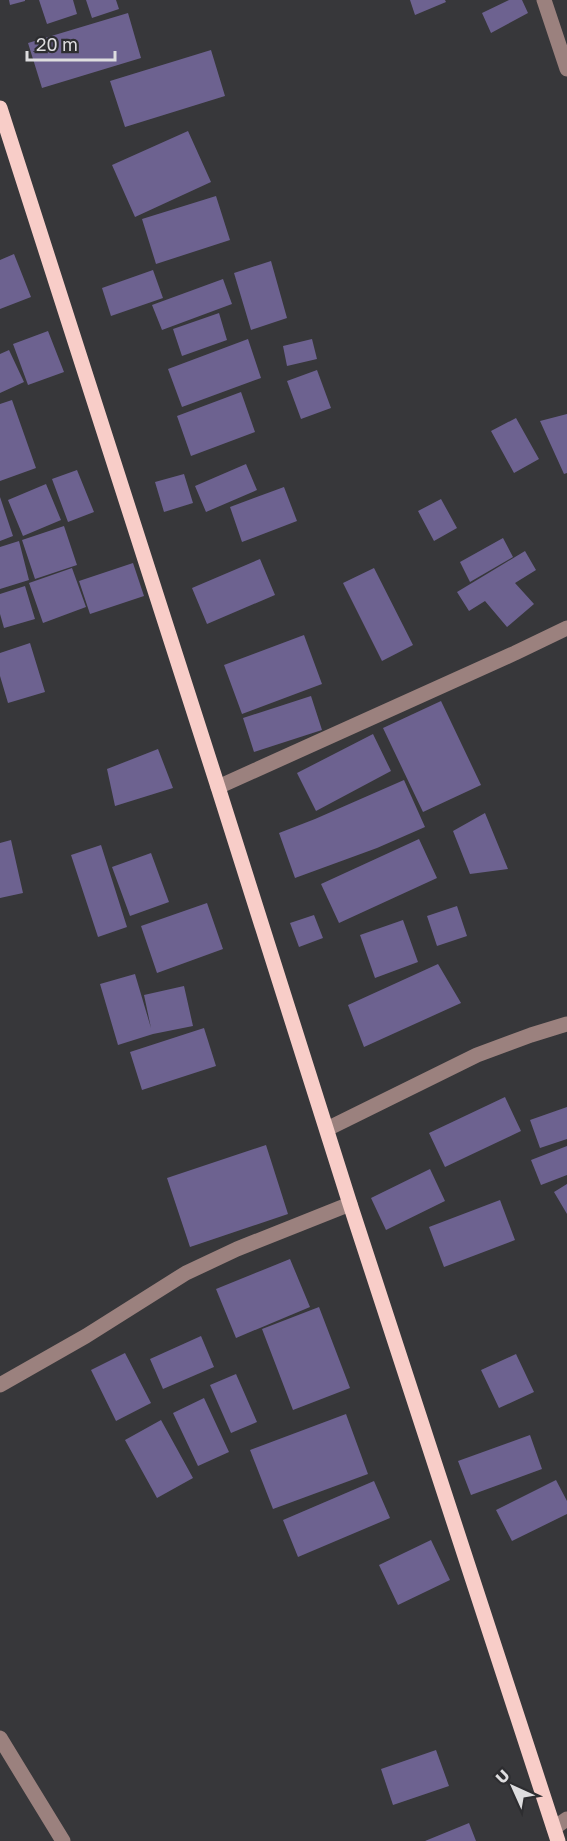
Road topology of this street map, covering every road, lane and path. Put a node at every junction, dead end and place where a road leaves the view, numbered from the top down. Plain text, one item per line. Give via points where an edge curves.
1 (544, 0) edge
2 (567, 69) edge
3 (0, 108) edge
4 (567, 628) edge
5 (218, 787) junction
6 (567, 1024) edge
7 (327, 1129) junction
8 (350, 1204) junction
9 (0, 1385) edge
10 (0, 1738) edge
11 (567, 1819) edge
12 (556, 1834) edge
13 (63, 1841) edge

1 - 2 street
3 - 5 main road
4 - 5 street
5 - 7 main road
6 - 7 street via 477,1055
7 - 8 main road
8 - 9 street via 186,1273
8 - 12 main road
10 - 13 street
11 - 12 street

